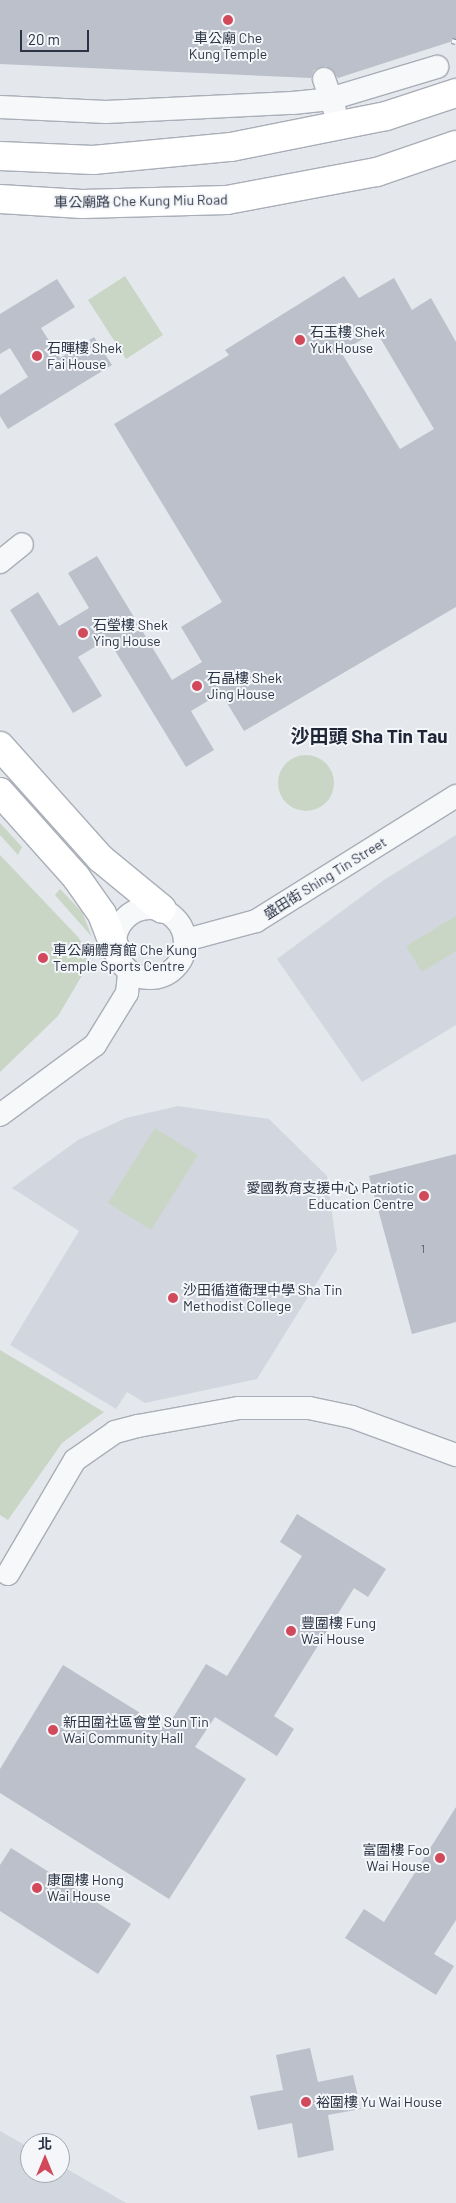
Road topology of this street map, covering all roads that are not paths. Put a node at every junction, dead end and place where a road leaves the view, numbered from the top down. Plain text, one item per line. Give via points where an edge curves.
1 (437, 67) dead end
2 (327, 89) junction
3 (456, 93) edge
4 (0, 107) edge
5 (340, 126) junction
6 (456, 145) edge
7 (0, 156) edge
8 (0, 199) edge
9 (22, 544) dead end
10 (0, 562) edge
11 (0, 746) edge
12 (0, 792) edge
13 (456, 796) edge
14 (162, 910) junction
15 (186, 940) junction
16 (115, 948) junction
17 (129, 973) junction
18 (0, 1115) edge
19 (456, 1455) edge
20 (8, 1574) dead end

1 - 2 street
2 - 4 street via 106,112
2 - 5 street
3 - 5 main road
5 - 7 main road via 181,154 93,160
6 - 8 main road, 車公廟路 Che Kung Miu Road via 377,172 227,200 82,204
9 - 10 street
11 - 14 main road via 100,858
12 - 16 main road via 76,877 102,914
13 - 15 street, 盛田街 Shing Tin Street via 256,920
14 - 15 street via 178,921
14 - 16 street via 149,907 130,914 117,930
15 - 17 street via 181,960 171,971 150,978
16 - 17 street
17 - 18 street via 127,993 95,1045
19 - 20 street via 352,1418 309,1408 239,1408 115,1432 75,1460

